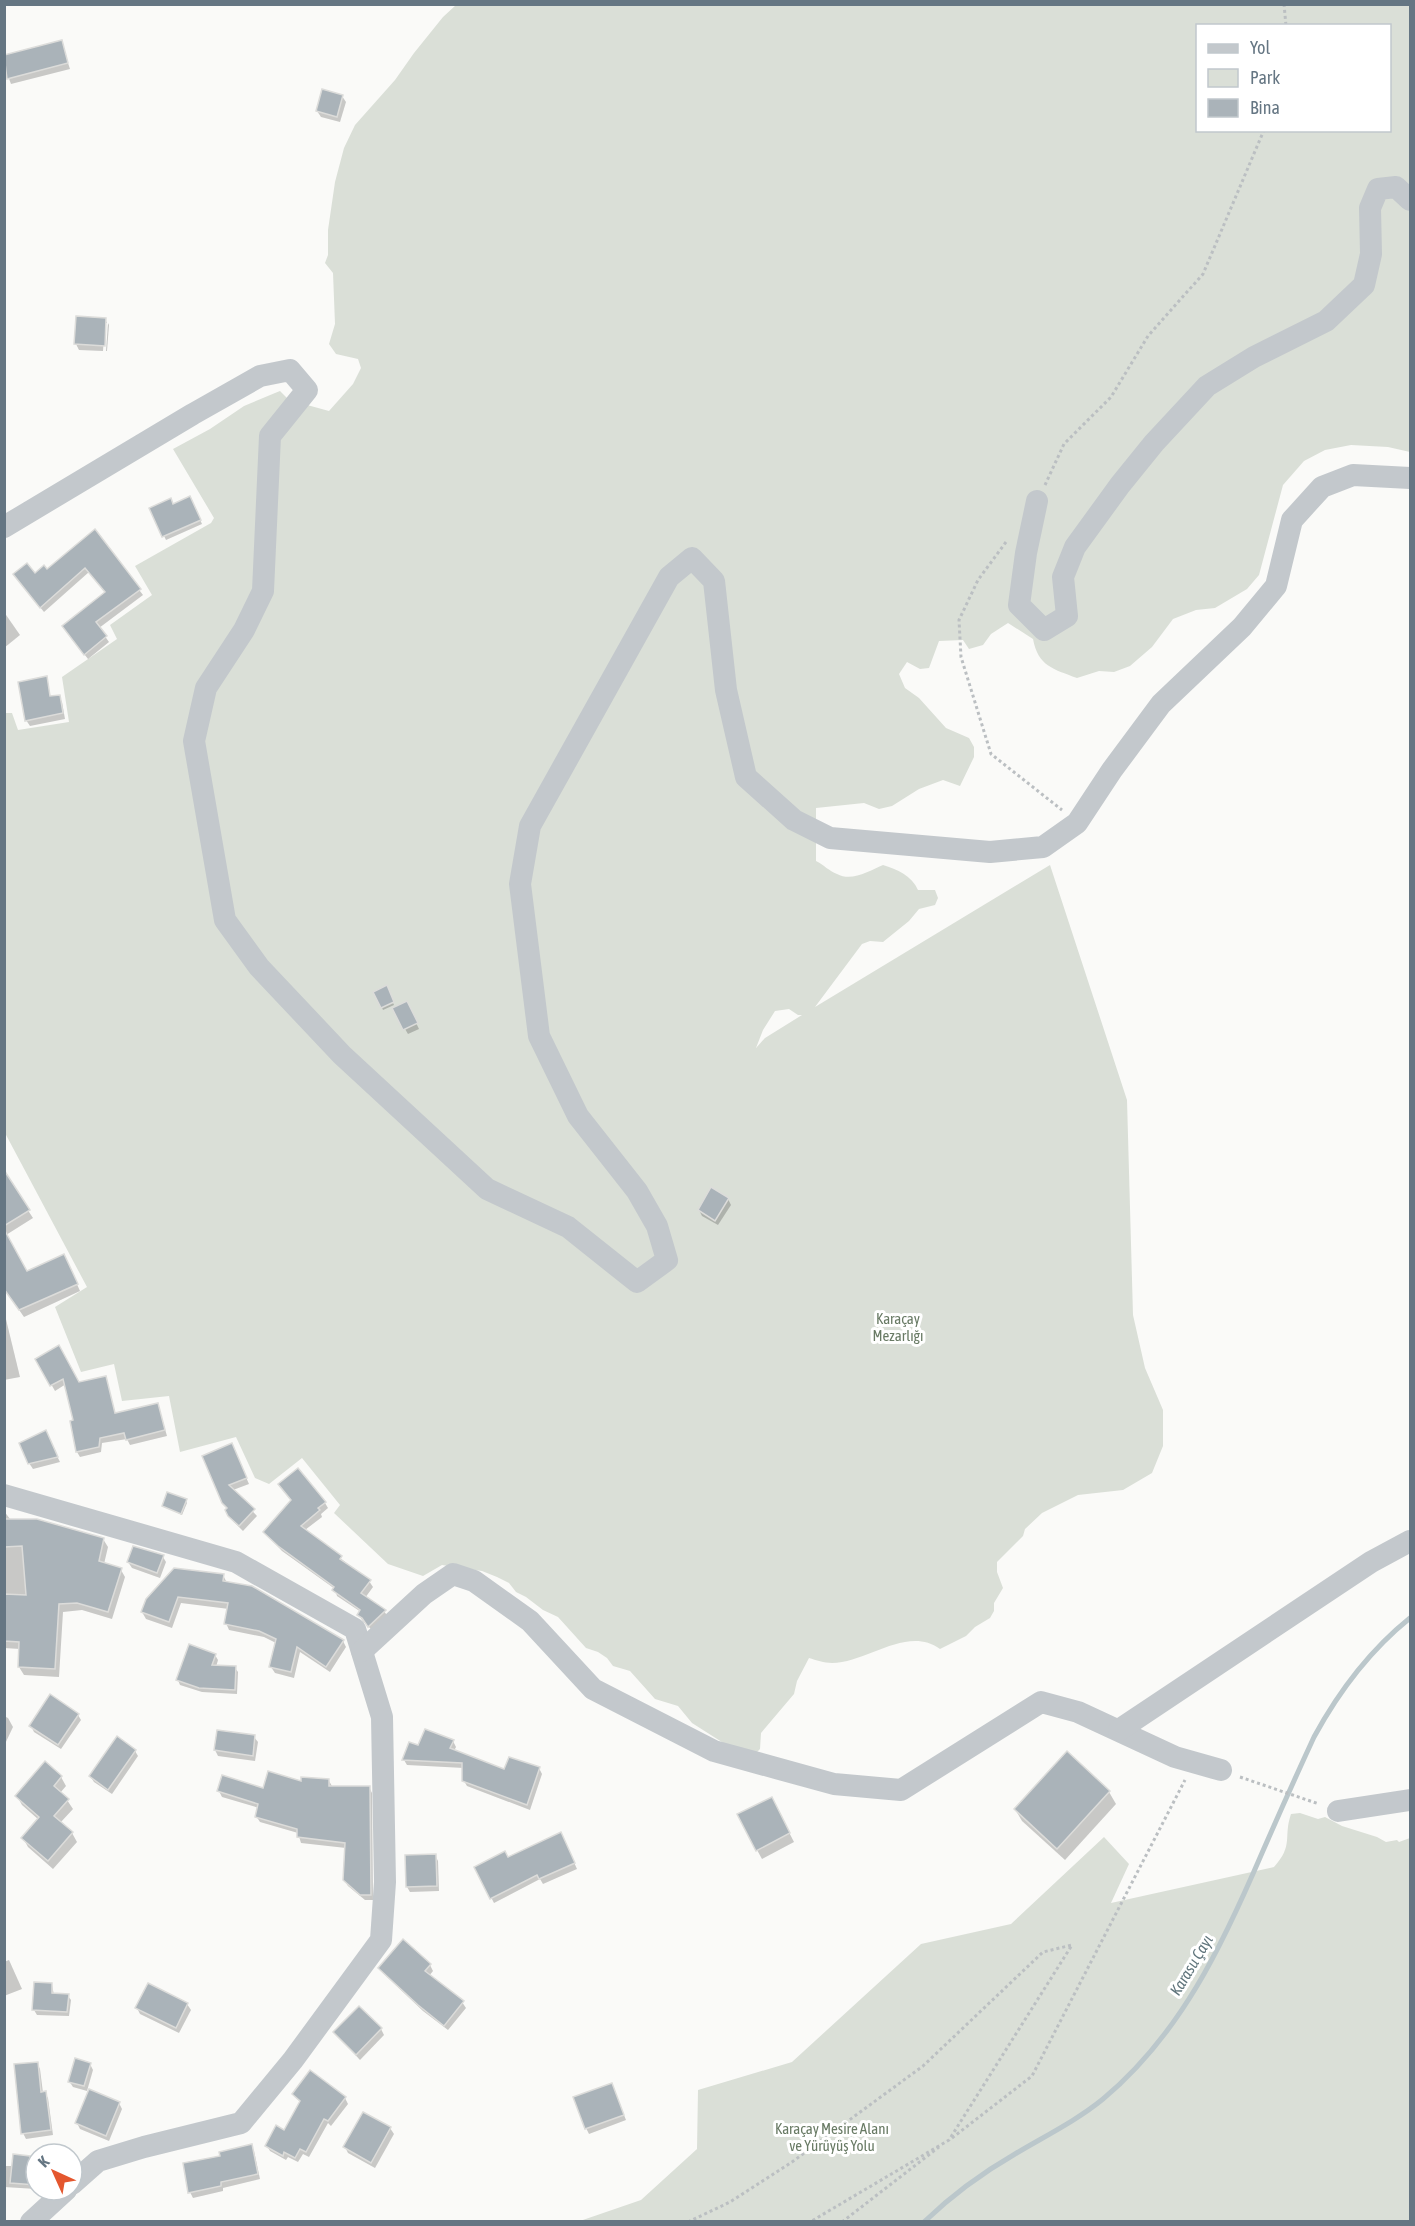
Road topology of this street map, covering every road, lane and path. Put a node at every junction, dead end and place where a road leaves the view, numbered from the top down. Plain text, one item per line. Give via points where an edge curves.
1 (1284, 4) edge
2 (1286, 24) edge
3 (1263, 132) edge
4 (1410, 200) edge
5 (1410, 478) edge
6 (1037, 501) joint
7 (4, 527) edge
8 (1011, 536) dead end
9 (1077, 823) junction
10 (4, 1495) edge
11 (1410, 1541) edge
12 (362, 1652) junction
13 (1119, 1730) junction
14 (1194, 1762) junction
15 (1221, 1770) joint
16 (1410, 1800) edge
17 (1338, 1811) joint
18 (84, 2173) edge
19 (53, 2202) edge
20 (31, 2222) edge
21 (688, 2222) edge
22 (810, 2222) edge
23 (842, 2222) edge

1 - 2 path
3 - 6 path via 1203,274 1148,336 1111,398 1064,444
4 - 6 street via 1396,187 1378,189 1370,208 1371,254 1364,285 1326,321 1207,386 1154,443 1075,547 1063,577 1067,616 1044,630 1019,605
5 - 9 street via 1353,475 1322,487 1292,520 1276,586 1242,627 1161,704
7 - 9 street via 260,376 290,370 307,390 270,436 263,591 244,630 206,688 194,741 225,920 259,967 342,1055 487,1189 568,1227 637,1282 667,1260 657,1226 637,1191 578,1116 538,1036 520,884 530,826 669,577 692,558 714,581 726,690 746,777 794,820 830,838 990,852 1043,847
8 - 9 path via 978,580 959,620 961,657 991,754
10 - 12 street via 236,1562 355,1629
11 - 13 street via 1371,1562
12 - 13 street via 424,1594 453,1574 474,1581 530,1621 593,1689 714,1751 834,1784 901,1790 1041,1702 1078,1712
12 - 18 street via 382,1717 385,1882 381,1940 293,2060 241,2123 98,2161
13 - 14 street via 1174,1757
14 - 15 street
14 - 23 path via 1032,2076
15 - 17 path
16 - 17 street
19 - 20 street
21 - 22 path via 730,2202 792,2162 923,2066 1043,1952 1072,1945 949,2140

